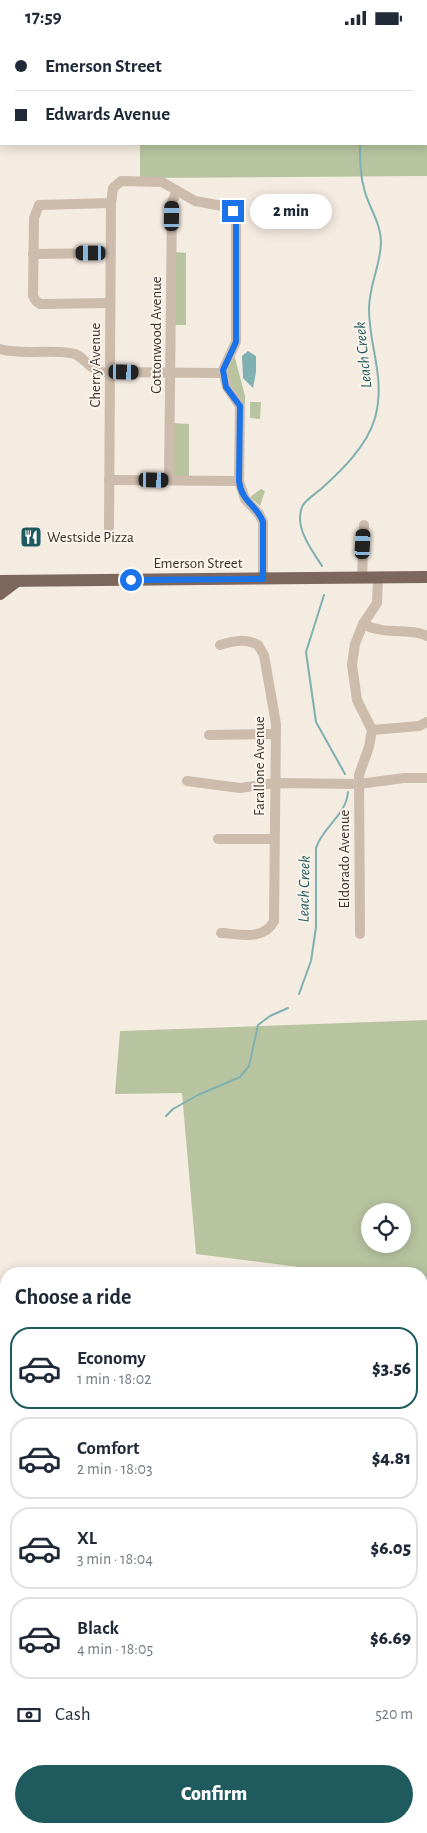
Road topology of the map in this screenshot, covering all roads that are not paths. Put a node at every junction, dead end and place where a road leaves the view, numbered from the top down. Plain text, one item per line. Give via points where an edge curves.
1 (177, 191) junction
2 (110, 203) junction
3 (34, 253) junction
4 (110, 253) junction
5 (110, 303) junction
6 (0, 349) edge
7 (110, 372) junction
8 (171, 373) junction
9 (223, 373) junction
10 (109, 480) junction
11 (169, 481) junction
12 (239, 481) junction
13 (364, 525) dead end
14 (109, 527) dead end
15 (427, 577) edge
16 (362, 578) junction
17 (378, 578) junction
18 (263, 579) junction
19 (0, 581) edge
20 (17, 581) junction
21 (0, 594) edge
22 (363, 624) junction
23 (427, 636) edge
24 (220, 645) dead end
25 (427, 722) edge
26 (372, 730) junction
27 (275, 734) junction
28 (210, 735) dead end
29 (427, 778) edge
30 (187, 781) dead end
31 (275, 783) junction
32 (359, 784) junction
33 (218, 839) dead end
34 (274, 839) junction
35 (220, 933) dead end
36 (360, 934) dead end

1 - 2 street via 162,182 121,181 113,188
1 - 8 street, Cottonwood Avenue via 172,202
1 - 9 street via 195,201 231,208 236,217 236,342
2 - 3 street via 39,205 35,211
2 - 4 street, Cherry Avenue
3 - 4 street
3 - 5 street via 33,296 39,303
4 - 5 street, Cherry Avenue
5 - 7 street, Cherry Avenue
6 - 7 street via 15,353 75,354 95,371
7 - 8 street
7 - 10 street, Cherry Avenue
8 - 9 street
8 - 11 street, Cottonwood Avenue
9 - 12 street via 226,387 240,406
10 - 11 street
10 - 14 street, Cherry Avenue
11 - 12 street
12 - 18 street via 245,499 263,522
13 - 16 street
15 - 17 main road, Emerson Street
16 - 17 main road, Emerson Street
16 - 18 main road, Emerson Street
17 - 22 street via 377,603
18 - 20 main road, Emerson Street
19 - 20 main road, Emerson Street
20 - 21 main road
22 - 23 street via 382,631
22 - 26 street via 355,644 352,678 357,700
24 - 27 street, Farallone Avenue via 251,641 261,649 274,709
25 - 26 street via 419,726
26 - 32 street, Eldorado Avenue via 360,768
27 - 28 street
27 - 31 street, Farallone Avenue
29 - 32 street
30 - 31 street via 240,788
31 - 32 street
31 - 34 street, Farallone Avenue
32 - 36 street, Eldorado Avenue
33 - 34 street
34 - 35 street, Farallone Avenue via 274,918 271,926 259,934

